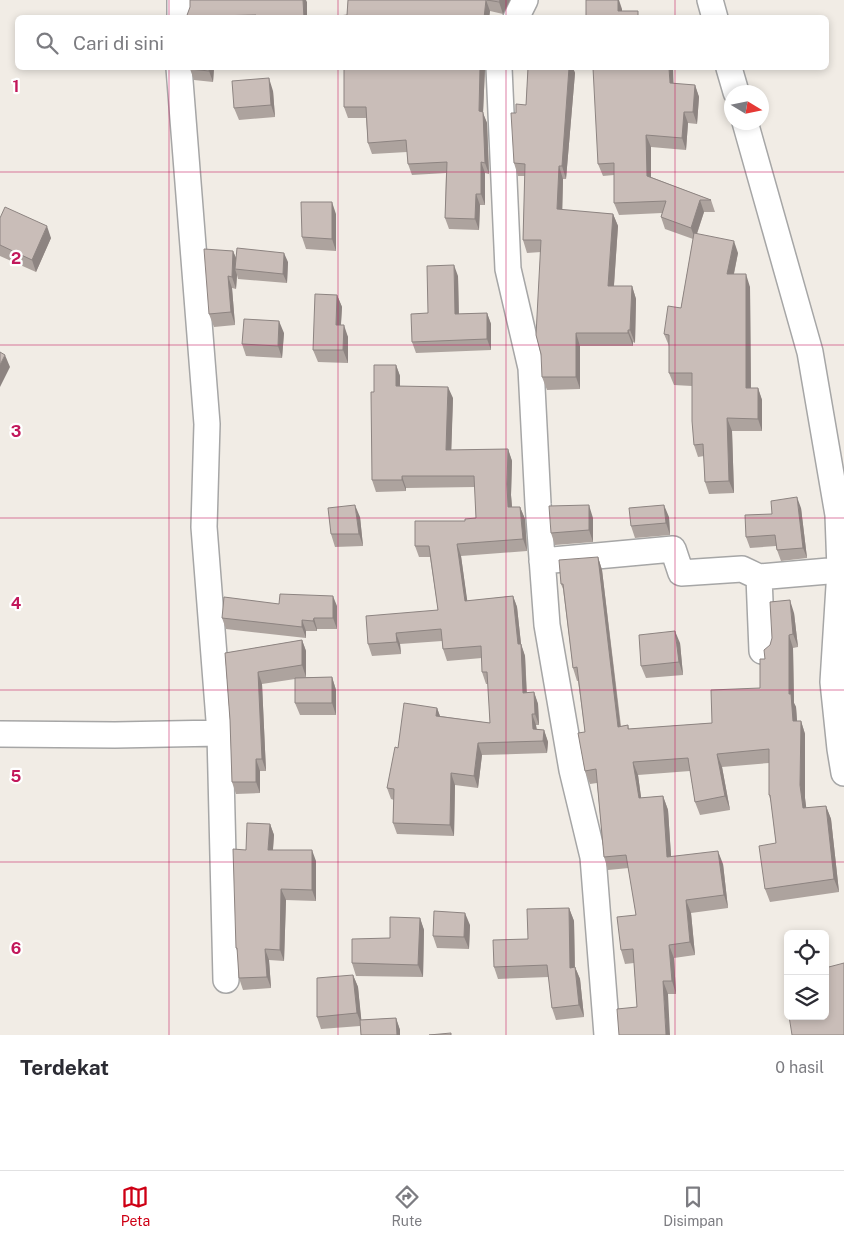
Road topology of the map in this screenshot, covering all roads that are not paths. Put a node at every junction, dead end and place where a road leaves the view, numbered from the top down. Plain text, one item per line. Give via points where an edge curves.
1 (180, 0) edge
2 (525, 0) edge
3 (710, 0) edge
4 (180, 15) edge
5 (518, 15) edge
6 (714, 15) edge
7 (179, 70) edge
8 (500, 70) edge
9 (730, 70) edge
10 (734, 85) edge
11 (747, 130) edge
12 (542, 561) junction
13 (840, 570) junction
14 (759, 577) junction
15 (762, 651) edge
16 (220, 733) junction
17 (0, 734) edge
18 (844, 773) edge
19 (226, 980) dead end
20 (607, 1035) edge

1 - 4 street
2 - 5 street
3 - 6 street
7 - 16 street via 207,424 204,527
8 - 12 street via 508,269 531,368
9 - 10 street
11 - 13 street via 810,352 838,515
12 - 14 street via 673,549 681,573 742,569
12 - 20 street via 547,625 572,770 593,857
13 - 14 street
13 - 18 street via 833,682
14 - 15 street
16 - 17 street
16 - 19 street

